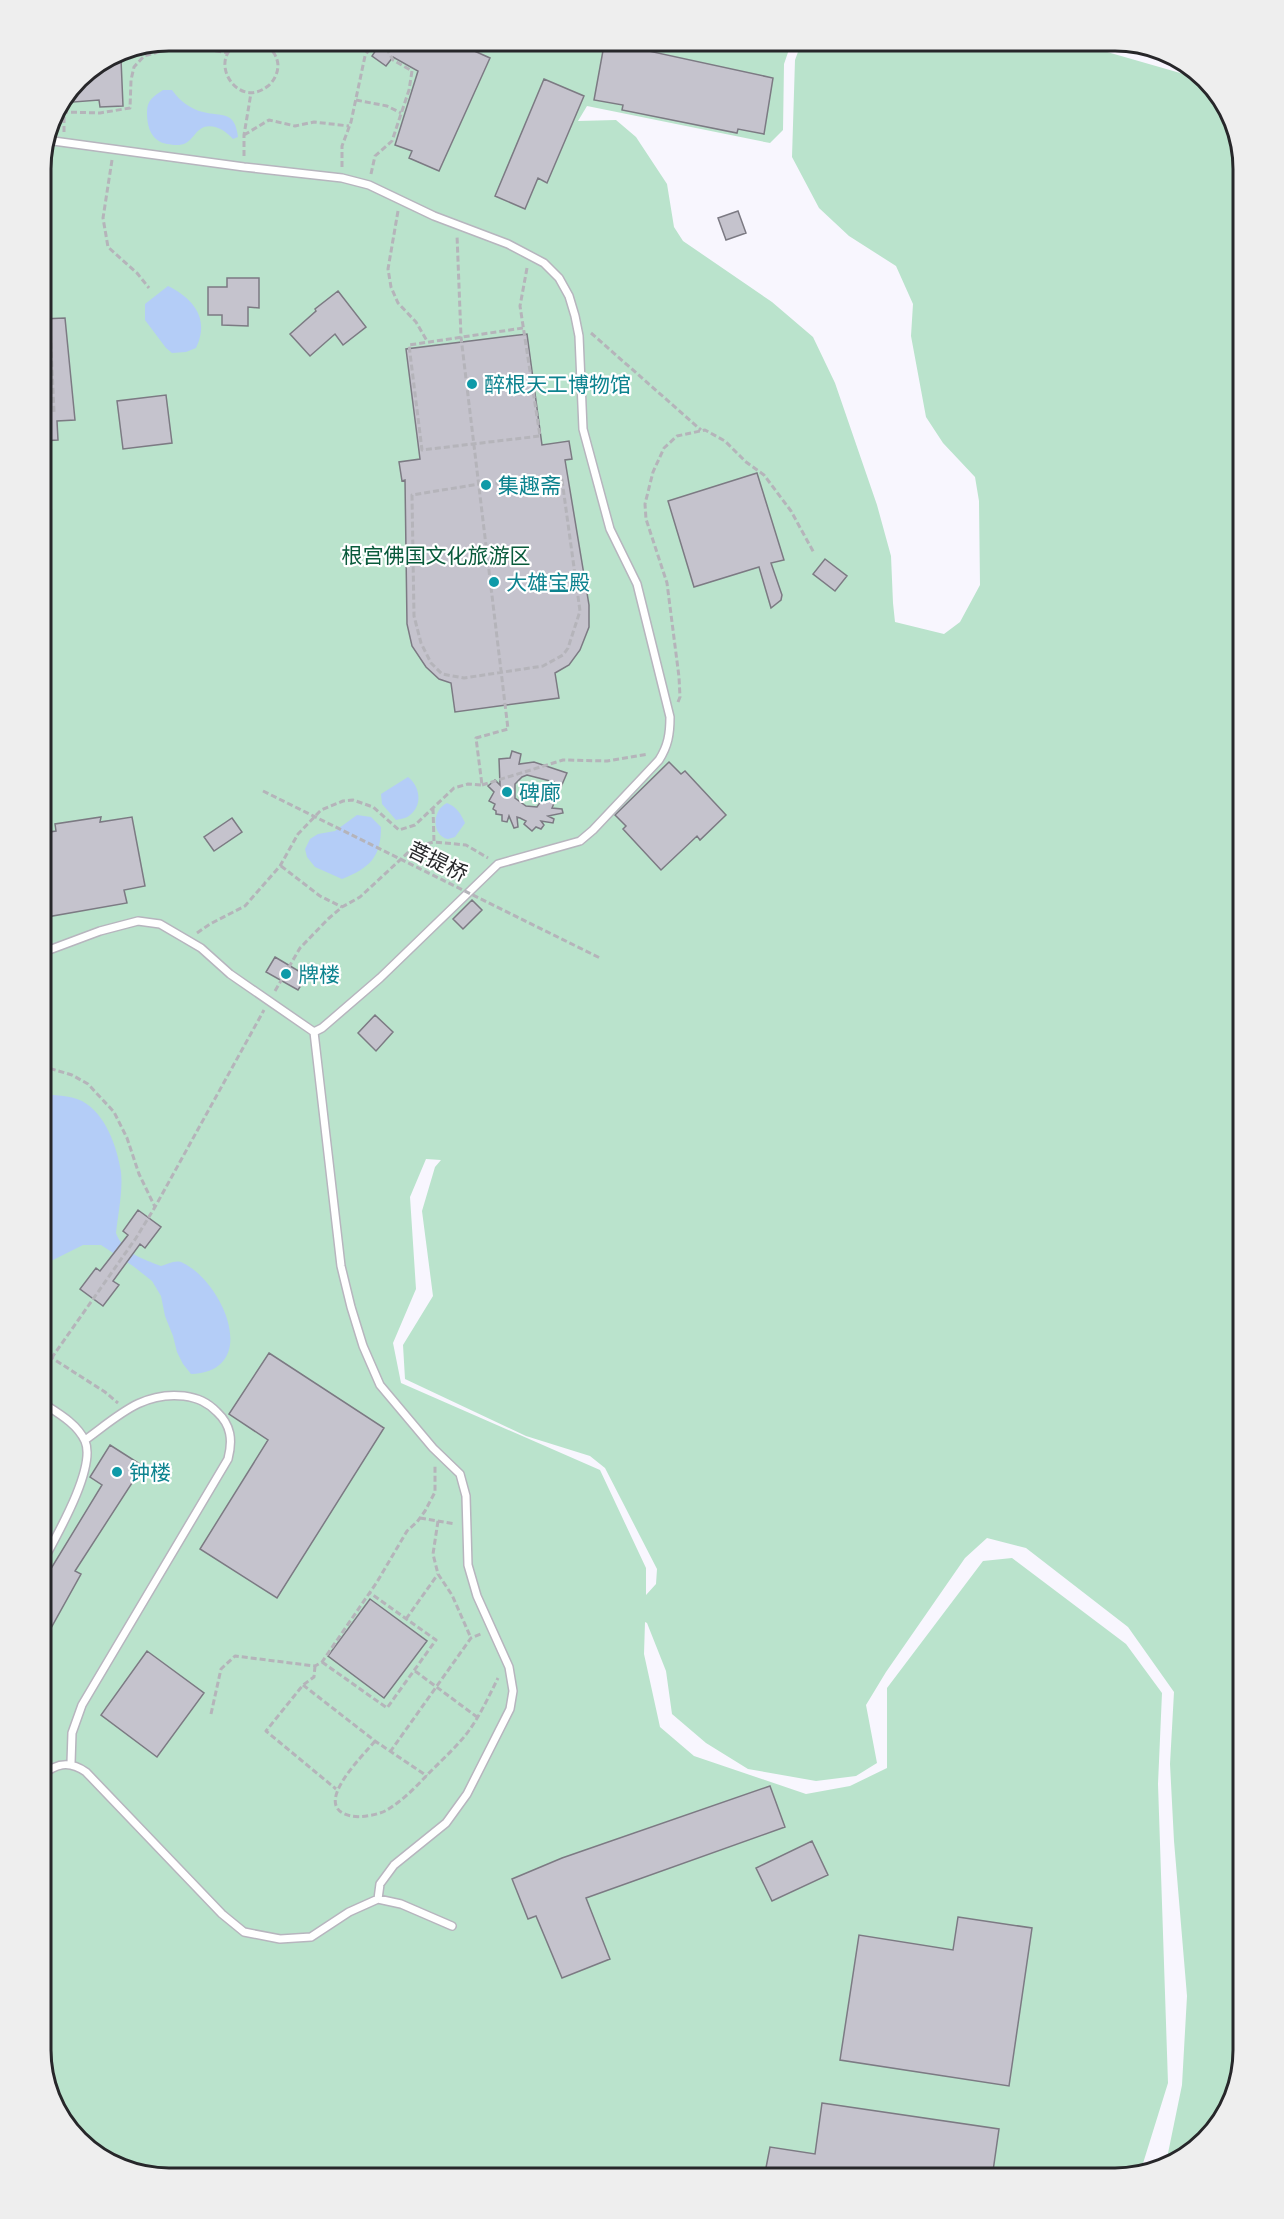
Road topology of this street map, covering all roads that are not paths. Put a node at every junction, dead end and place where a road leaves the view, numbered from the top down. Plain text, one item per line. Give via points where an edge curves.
1 (54, 141) edge
2 (51, 948) edge
3 (314, 1032) junction
4 (51, 1409) edge
5 (85, 1440) junction
6 (51, 1545) edge
7 (71, 1763) junction
8 (51, 1769) edge
9 (378, 1899) junction
10 (452, 1926) dead end

1 - 3 lane via 342,178 369,185 544,263 559,278 576,320 583,429 610,529 637,584 670,716 665,751 580,841 498,864 380,978
2 - 3 lane via 138,921 160,924 188,939 230,974
3 - 9 lane via 341,1266 351,1307 380,1385 432,1448 460,1474 466,1496 468,1565 477,1596 507,1660 513,1691 510,1709 468,1794 446,1823 394,1865 380,1884
4 - 5 lane via 67,1419
5 - 6 lane via 86,1462 72,1506
5 - 7 lane via 133,1405 174,1395 204,1401 226,1422 231,1446 228,1459 82,1705 72,1732
7 - 8 lane
7 - 9 lane via 86,1772 222,1914 244,1932 280,1939 311,1937
9 - 10 lane via 401,1904

